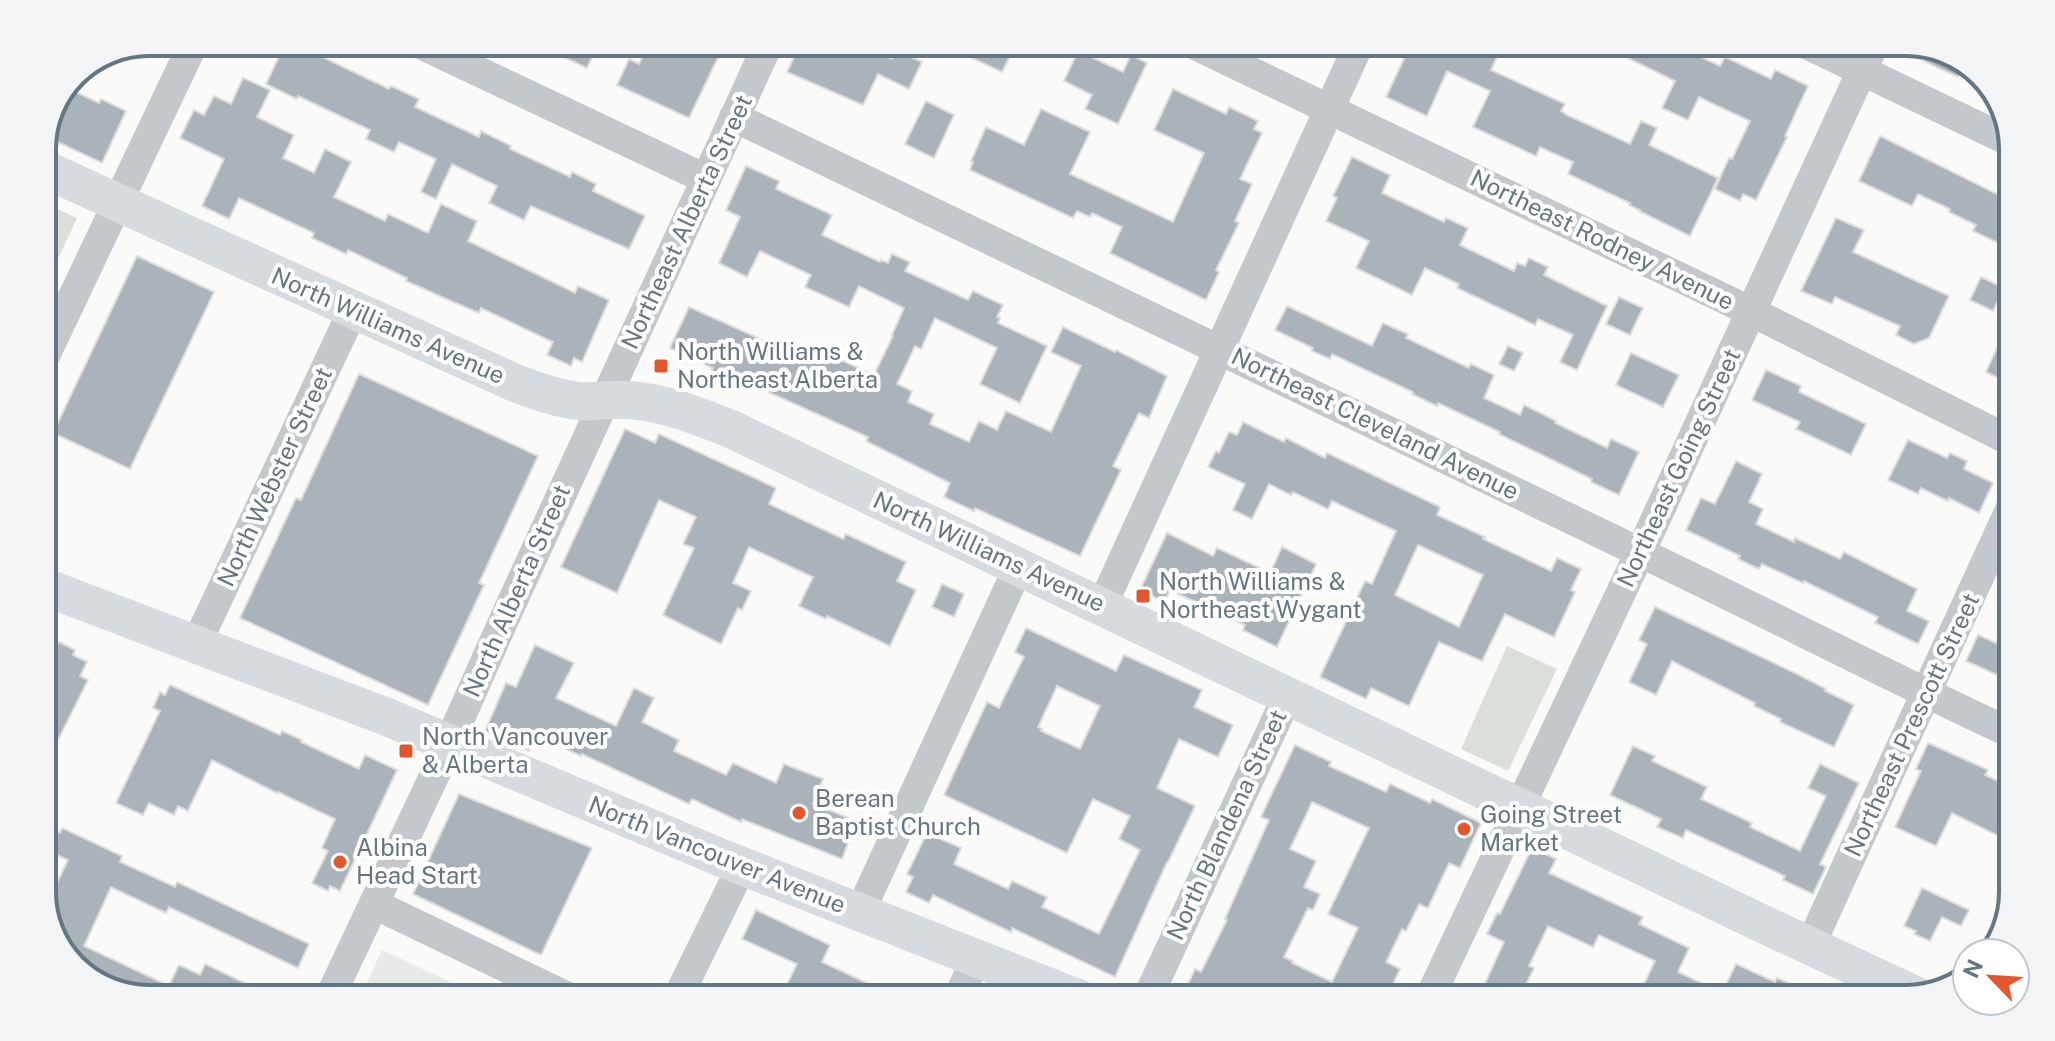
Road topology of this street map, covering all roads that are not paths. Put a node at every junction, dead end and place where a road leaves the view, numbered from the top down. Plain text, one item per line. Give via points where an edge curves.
1 (187, 56) edge
2 (446, 56) edge
3 (762, 56) edge
4 (1218, 56) edge
5 (1353, 56) edge
6 (1831, 56) edge
7 (1869, 56) edge
8 (1862, 71) junction
9 (1328, 110) junction
10 (734, 117) junction
11 (1998, 136) edge
12 (56, 174) edge
13 (706, 179) junction
14 (118, 203) junction
15 (353, 310) junction
16 (1752, 312) junction
17 (56, 333) edge
18 (1220, 349) junction
19 (604, 401) junction
20 (1999, 435) edge
21 (1999, 534) edge
22 (1640, 552) junction
23 (1019, 566) junction
24 (56, 591) edge
25 (1102, 606) junction
26 (196, 645) junction
27 (1926, 694) junction
28 (1288, 695) junction
29 (1999, 728) edge
30 (449, 743) junction
31 (1520, 807) junction
32 (742, 866) junction
33 (374, 904) junction
34 (860, 912) junction
35 (1810, 946) junction
36 (976, 958) junction
37 (336, 985) edge
38 (543, 985) edge
39 (684, 985) edge
40 (964, 985) edge
41 (1044, 985) edge
42 (1153, 985) edge
43 (1436, 985) edge
44 (1893, 985) edge

1 - 14 street
2 - 13 street
3 - 10 street, Northeast Alberta Street
4 - 9 street, Northeast Rodney Avenue
5 - 9 street
6 - 8 street
7 - 8 street, Northeast Going Street
8 - 11 street
8 - 16 street, Northeast Going Street
9 - 16 street, Northeast Rodney Avenue
9 - 18 street
10 - 13 street, Northeast Alberta Street
10 - 18 street, Northeast Cleveland Avenue
12 - 14 main road, North Williams Avenue
13 - 19 street, Northeast Alberta Street
14 - 15 main road, North Williams Avenue
14 - 17 street
15 - 19 main road, North Williams Avenue via 536,391
15 - 26 street, North Webster Street
16 - 20 street, Northeast Rodney Avenue
16 - 22 street, Northeast Going Street
18 - 22 street, Northeast Cleveland Avenue
18 - 25 street
19 - 23 main road, North Williams Avenue via 630,400 689,412
19 - 30 street, North Alberta Street
21 - 27 street, Northeast Prescott Street
22 - 27 street, Northeast Cleveland Avenue
22 - 31 street, Northeast Going Street
23 - 25 main road, North Williams Avenue
23 - 34 street
24 - 26 main road, North Vancouver Avenue
25 - 28 main road, North Williams Avenue
26 - 30 main road, North Vancouver Avenue
27 - 29 street, Northeast Cleveland Avenue
27 - 35 street, Northeast Prescott Street
28 - 31 main road, North Williams Avenue
28 - 42 street, North Blandena Street
30 - 32 main road, North Vancouver Avenue
30 - 33 street, North Alberta Street
31 - 35 main road, North Williams Avenue
31 - 43 street, Northeast Going Street
32 - 34 main road, North Vancouver Avenue
32 - 39 street
33 - 37 street, North Alberta Street
33 - 38 street
34 - 36 main road, North Vancouver Avenue
35 - 44 main road, North Williams Avenue
36 - 40 street
36 - 41 main road, North Vancouver Avenue

